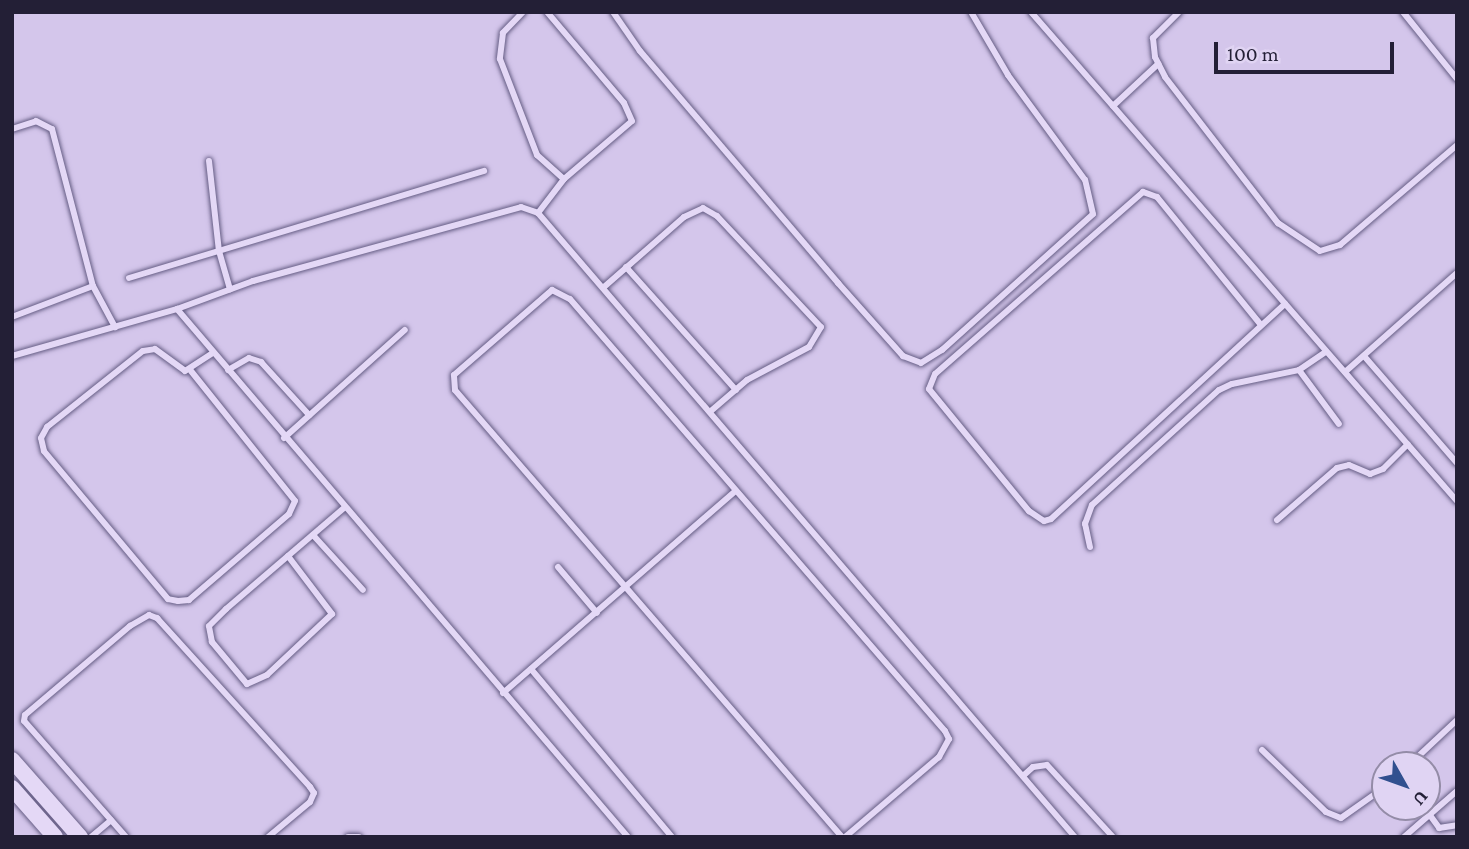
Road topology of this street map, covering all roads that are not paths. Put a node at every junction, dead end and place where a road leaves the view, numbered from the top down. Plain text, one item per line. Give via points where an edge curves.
1 (523, 12) edge
2 (547, 12) edge
3 (613, 12) edge
4 (1031, 12) edge
5 (1179, 12) edge
6 (1403, 12) edge
7 (975, 14) edge
8 (1158, 64) junction
9 (1457, 79) edge
10 (1113, 106) junction
11 (12, 129) edge
12 (1457, 145) edge
13 (209, 161) dead end
14 (484, 171) dead end
15 (564, 179) junction
16 (538, 214) junction
17 (219, 251) junction
18 (626, 267) junction
19 (1457, 274) edge
20 (129, 278) dead end
21 (93, 286) junction
22 (604, 287) junction
23 (230, 289) junction
24 (1285, 304) junction
25 (177, 309) junction
26 (12, 317) edge
27 (1261, 325) junction
28 (114, 327) junction
29 (405, 330) dead end
30 (213, 352) junction
31 (1326, 352) junction
32 (12, 356) edge
33 (1364, 356) junction
34 (228, 370) junction
35 (1299, 370) junction
36 (191, 371) junction
37 (1345, 372) junction
38 (736, 390) junction
39 (711, 411) junction
40 (309, 415) junction
41 (1339, 424) dead end
42 (284, 438) junction
43 (1408, 444) junction
44 (1457, 463) edge
45 (735, 491) junction
46 (1457, 501) edge
47 (344, 508) junction
48 (1276, 520) dead end
49 (313, 535) junction
50 (1090, 547) dead end
51 (288, 556) junction
52 (558, 567) dead end
53 (628, 586) junction
54 (363, 590) dead end
55 (597, 612) junction
56 (531, 669) junction
57 (503, 693) junction
58 (1457, 720) edge
59 (1262, 750) dead end
60 (1424, 751) edge
61 (12, 760) edge
62 (1023, 776) junction
63 (12, 788) edge
64 (1457, 791) edge
65 (1371, 797) edge
66 (1441, 805) edge
67 (111, 820) junction
68 (1422, 821) edge
69 (1434, 821) edge
70 (1457, 825) edge
71 (55, 837) edge
72 (80, 837) edge
73 (91, 837) edge
74 (127, 837) edge
75 (268, 837) edge
76 (348, 837) edge
77 (359, 837) edge
78 (628, 837) edge
79 (672, 837) edge
80 (843, 837) edge
81 (1075, 837) edge
82 (1112, 837) edge
83 (1404, 837) edge

1 - 15 lane via 503,33 500,59 537,155
2 - 15 lane via 632,114 626,128
3 - 7 lane via 640,51 838,283 903,356 921,363 1093,214 1085,180 992,52
4 - 10 lane
5 - 8 lane via 1153,38
6 - 9 lane
8 - 10 lane
8 - 12 lane via 1278,223 1320,251 1340,245
10 - 24 lane
11 - 21 lane via 36,121 52,129
13 - 17 lane
14 - 17 lane
15 - 16 lane
16 - 22 lane
16 - 23 lane via 522,206
17 - 20 lane
17 - 23 lane
18 - 22 lane
18 - 38 lane
18 - 38 lane via 684,217 703,208 717,216 821,327 809,347
19 - 33 lane
21 - 26 lane
21 - 28 lane
22 - 39 lane
23 - 25 lane
24 - 27 lane
24 - 31 lane
25 - 28 lane
25 - 30 lane
27 - 27 lane via 1044,521 1029,511 929,389 935,374 1143,192 1157,197
28 - 32 lane
29 - 40 lane
30 - 34 lane
30 - 36 lane
31 - 35 lane
31 - 37 lane
33 - 37 lane
33 - 44 lane
34 - 40 lane via 249,358 261,362
34 - 42 lane
35 - 41 lane
35 - 50 lane via 1219,390 1093,505 1085,524
36 - 36 lane via 155,349 143,351 47,427 41,438 44,451 167,599 178,601 190,600 289,514 295,501
37 - 43 lane
38 - 39 lane
39 - 62 lane
40 - 42 lane
42 - 47 lane
43 - 46 lane
43 - 48 lane via 1383,469 1370,474 1349,465 1337,468
45 - 53 lane
45 - 53 lane via 563,292 552,290 461,369 452,383 455,390
45 - 80 lane via 949,739 939,758
47 - 49 lane
47 - 57 lane
49 - 51 lane
49 - 54 lane
51 - 51 lane via 209,626 212,642 247,684 267,675 332,614
52 - 55 lane
53 - 55 lane
53 - 80 lane
55 - 56 lane
56 - 57 lane
56 - 79 lane
57 - 78 lane
58 - 60 lane
59 - 65 lane via 1326,812 1341,818
61 - 72 street
62 - 81 lane
62 - 82 lane via 1033,767 1047,765
63 - 71 street
64 - 66 lane
67 - 73 lane
67 - 74 lane
67 - 75 lane via 24,721 25,715 149,615 157,618 314,793 310,802
68 - 83 lane
69 - 70 lane via 1439,828
76 - 77 lane

